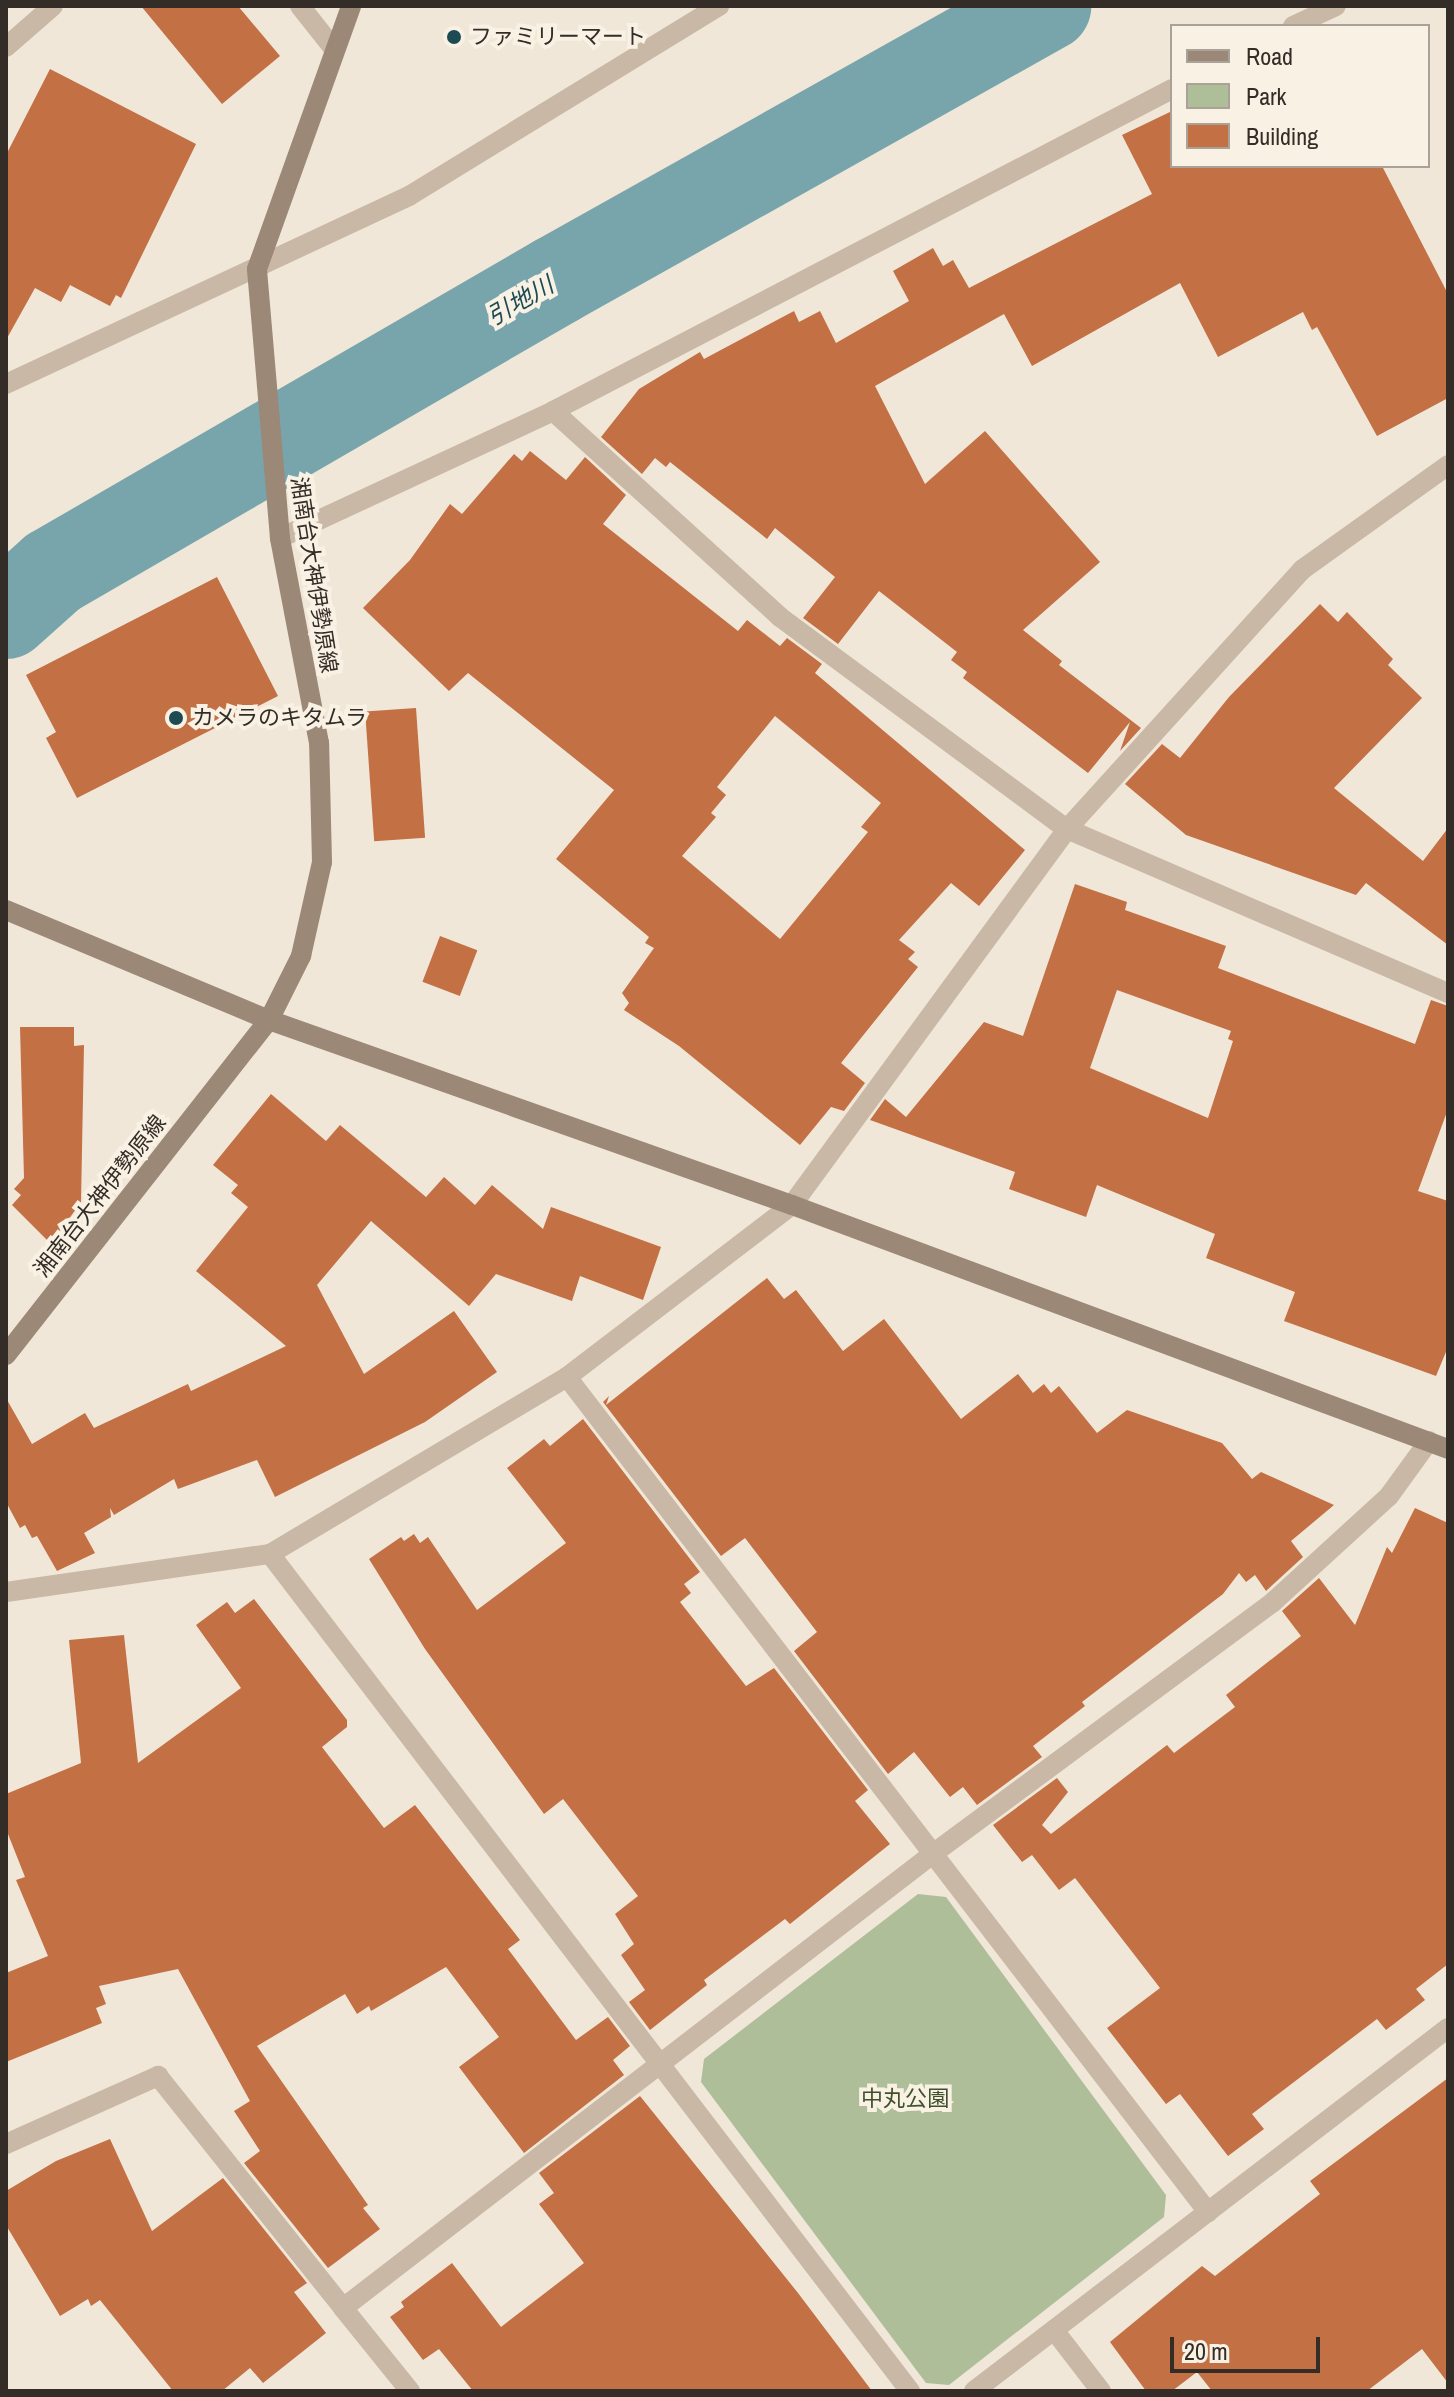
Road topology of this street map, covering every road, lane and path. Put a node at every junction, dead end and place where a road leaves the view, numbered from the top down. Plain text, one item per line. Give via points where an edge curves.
1 (53, 6) edge
2 (300, 6) edge
3 (351, 6) edge
4 (719, 6) edge
5 (1336, 6) edge
6 (1297, 24) edge
7 (6, 47) edge
8 (334, 49) junction
9 (1170, 90) edge
10 (257, 269) junction
11 (6, 384) edge
12 (553, 411) junction
13 (1448, 465) edge
14 (280, 529) junction
15 (1067, 829) junction
16 (8, 911) edge
17 (1448, 993) edge
18 (269, 1020) junction
19 (792, 1205) junction
20 (6, 1355) edge
21 (567, 1377) junction
22 (1438, 1445) edge
23 (270, 1554) junction
24 (6, 1592) edge
25 (934, 1853) junction
26 (1448, 2028) edge
27 (659, 2066) junction
28 (6, 2144) edge
29 (1208, 2212) junction
30 (343, 2308) junction
31 (1054, 2330) junction
32 (410, 2391) edge
33 (910, 2391) edge
34 (974, 2391) edge
35 (1101, 2391) edge

1 - 7 street
2 - 8 street
3 - 8 street, 湘南台大神伊勢原線
4 - 10 street via 409,196
5 - 6 street
8 - 10 street, 湘南台大神伊勢原線
9 - 12 street
10 - 11 street
10 - 14 street, 湘南台大神伊勢原線
12 - 14 street
12 - 15 street via 780,617
13 - 15 street via 1303,569
14 - 18 street, 湘南台大神伊勢原線 via 319,743 322,862 301,956
15 - 17 street
15 - 19 street
16 - 18 street
18 - 19 street
18 - 20 street, 湘南台大神伊勢原線
19 - 21 street
19 - 22 street
21 - 23 street
21 - 25 street
22 - 25 street via 1273,1602
23 - 24 street
23 - 27 street
25 - 27 street
25 - 29 street
26 - 29 street
27 - 30 street
27 - 33 street
28 - 30 street via 158,2076
29 - 31 street
30 - 32 street
31 - 34 street
31 - 35 street

